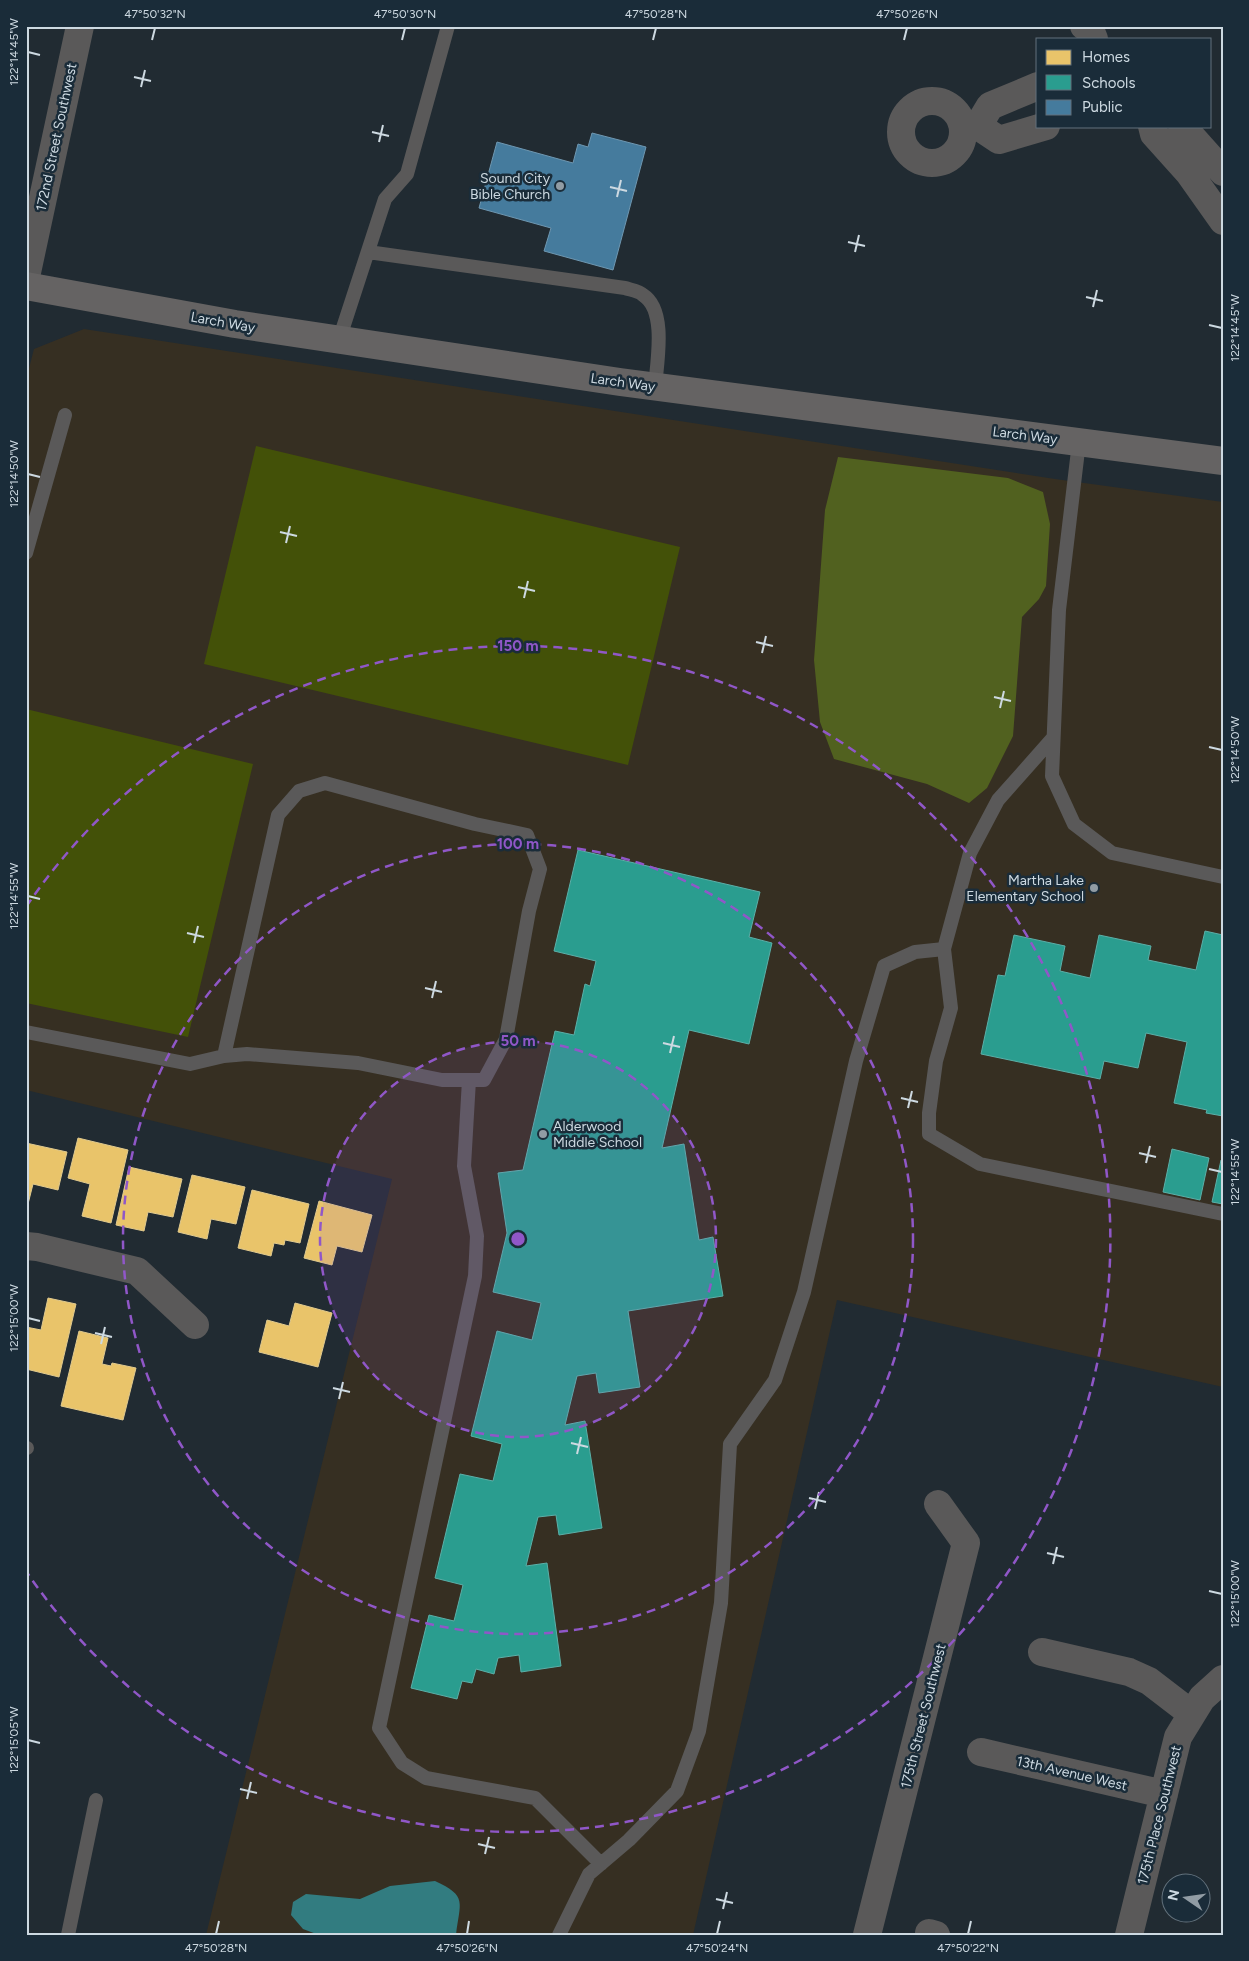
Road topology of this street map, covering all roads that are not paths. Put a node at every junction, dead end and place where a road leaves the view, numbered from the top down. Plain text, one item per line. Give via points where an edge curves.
1 (80, 26) edge
2 (448, 26) edge
3 (1036, 87) edge
4 (1039, 128) edge
5 (1152, 128) edge
6 (1184, 128) edge
7 (1223, 172) edge
8 (1223, 221) edge
9 (368, 252) junction
10 (26, 277) edge
11 (26, 286) edge
12 (339, 340) junction
13 (655, 387) junction
14 (65, 415) dead end
15 (1079, 442) junction
16 (1223, 461) edge
17 (26, 553) edge
18 (1053, 738) junction
19 (1223, 877) edge
20 (944, 949) junction
21 (26, 1032) edge
22 (224, 1056) junction
23 (469, 1080) junction
24 (1223, 1214) edge
25 (26, 1246) edge
26 (195, 1324) dead end
27 (938, 1504) dead end
28 (1042, 1652) dead end
29 (1223, 1679) edge
30 (1192, 1714) junction
31 (981, 1752) dead end
32 (1164, 1794) junction
33 (96, 1800) dead end
34 (601, 1864) junction
35 (68, 1935) edge
36 (559, 1935) edge
37 (867, 1935) edge
38 (1129, 1935) edge

1 - 10 street, 172nd Street Southwest
2 - 9 lane via 407,174 386,198
3 - 4 street via 990,106 970,127 999,140
5 - 8 street
6 - 7 street
9 - 12 lane
9 - 13 lane via 625,288 644,294 654,307 658,330
11 - 12 main road, Larch Way
12 - 13 main road, Larch Way
13 - 15 main road, Larch Way
14 - 17 lane
15 - 16 main road, Larch Way
15 - 18 lane via 1059,610
18 - 19 lane via 1052,776 1074,824 1112,853
18 - 20 lane via 998,800 970,853
20 - 24 lane via 951,1008 936,1061 929,1134 980,1164
20 - 34 lane via 915,952 884,966 856,1061 804,1292 774,1380 730,1444 721,1603 699,1731 677,1791
21 - 22 lane via 190,1064
22 - 23 lane via 247,1054 358,1063 442,1080
22 - 23 lane via 278,815 299,791 325,783 527,835 540,869 529,911 506,1039 484,1080
23 - 34 lane via 464,1166 477,1236 475,1276 379,1728 402,1763 426,1778 536,1798
25 - 26 street via 137,1271
27 - 37 street, 175th Street Southwest via 966,1543
28 - 30 street via 1129,1672 1149,1681
29 - 30 street, 175th Place Southwest via 1202,1698
30 - 32 street, 175th Place Southwest via 1178,1737
31 - 32 street, 13th Avenue West
32 - 38 street, 175th Place Southwest
33 - 35 lane
34 - 36 lane via 589,1874

